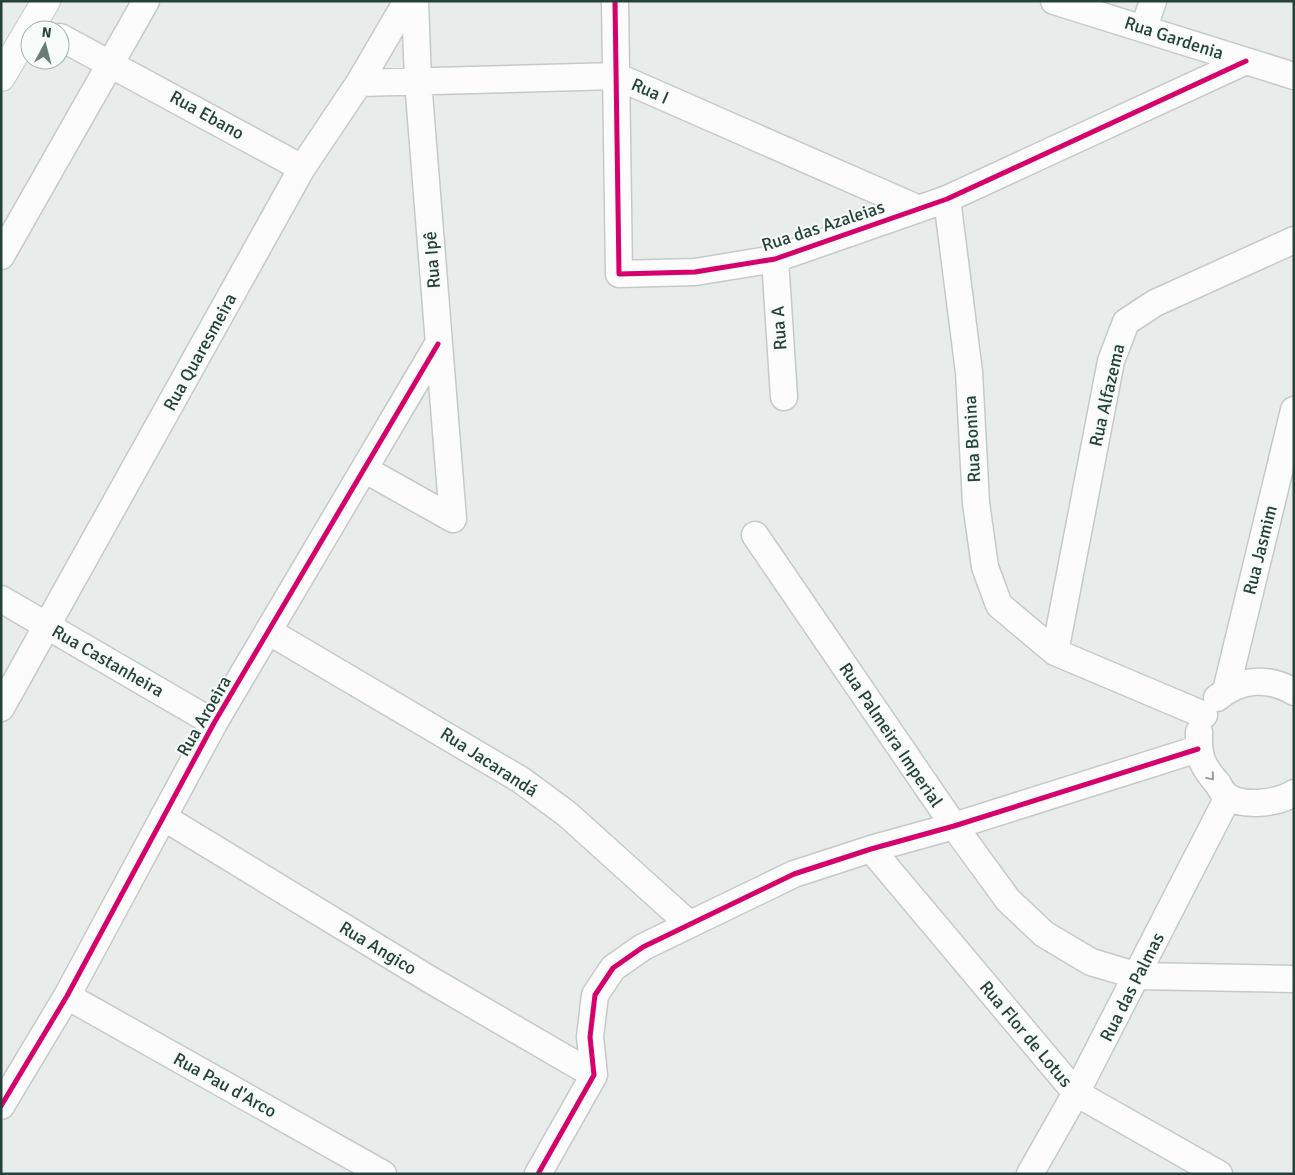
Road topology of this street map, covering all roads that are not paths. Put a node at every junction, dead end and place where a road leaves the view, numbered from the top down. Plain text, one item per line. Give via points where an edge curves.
1 (146, 1) edge
2 (407, 1) edge
3 (415, 1) edge
4 (615, 1) edge
5 (1054, 1) edge
6 (1154, 1) edge
7 (42, 18) edge
8 (1144, 28) junction
9 (70, 42) edge
10 (1246, 61) junction
11 (111, 63) junction
12 (616, 76) junction
13 (1294, 76) edge
14 (1, 77) edge
15 (418, 81) junction
16 (359, 83) junction
17 (302, 168) junction
18 (947, 198) junction
19 (919, 209) junction
20 (1294, 240) edge
21 (1, 256) edge
22 (775, 259) junction
23 (438, 344) junction
24 (784, 397) dead end
25 (1294, 410) edge
26 (364, 469) junction
27 (755, 535) dead end
28 (1, 600) edge
29 (48, 627) junction
30 (268, 631) junction
31 (1055, 652) junction
32 (1226, 691) junction
33 (1294, 692) edge
34 (1, 708) edge
35 (1204, 715) junction
36 (214, 723) junction
37 (1198, 749) junction
38 (1294, 793) edge
39 (1228, 797) junction
40 (163, 817) junction
41 (954, 826) junction
42 (871, 849) junction
43 (688, 923) junction
44 (1138, 976) junction
45 (1294, 979) edge
46 (67, 996) junction
47 (594, 1075) junction
48 (1076, 1094) junction
49 (1, 1106) edge
50 (384, 1174) edge
51 (538, 1174) edge
52 (1030, 1174) edge
53 (1219, 1174) edge

1 - 11 street
2 - 16 street, Rua Quaresmeira
3 - 15 street, Rua Ipê
4 - 12 street, Rua das Azaleias
5 - 8 street, Rua Gardenia
6 - 8 street
7 - 14 main road
8 - 10 street, Rua Gardenia
9 - 11 street, Rua Ebano
10 - 13 street, Rua Gardenia
10 - 18 street, Rua das Azaleias
11 - 17 street, Rua Ebano
11 - 21 street
12 - 15 street, Rua I
12 - 19 street, Rua I
12 - 22 street, Rua das Azaleias via 619,274 695,272
15 - 16 street, Rua I
15 - 23 street, Rua Ipê
16 - 17 street, Rua Quaresmeira
17 - 29 street, Rua Quaresmeira
18 - 19 street, Rua das Azaleias
18 - 31 street, Rua Bonina via 969,372 976,502 985,567 999,605
19 - 22 street, Rua das Azaleias
20 - 31 street, Rua Alfazema via 1155,303 1126,322 1111,361
22 - 24 street, Rua A
23 - 26 street, Rua Aroeira
23 - 26 street, Rua Ipê via 453,519
25 - 32 street, Rua Jasmim
26 - 30 street, Rua Aroeira
27 - 41 street, Rua Palmeira Imperial
28 - 29 street, Rua Castanheira
29 - 34 street, Rua Quaresmeira
29 - 36 street, Rua Castanheira
30 - 36 street, Rua Aroeira
30 - 43 street, Rua Jacarandá via 521,780 567,814
31 - 35 street, Rua Bonina
32 - 33 street via 1244,683 1264,681 1283,685
32 - 35 street via 1213,701
35 - 37 street
36 - 40 street, Rua Aroeira
37 -> 39 street via 1204,768
37 - 41 street
38 - 39 street via 1267,803
39 - 44 street, Rua das Palmas
40 - 46 street, Rua Aroeira
40 - 47 street, Rua Angico via 429,980
41 - 42 street
41 - 44 street, Rua Palmeira Imperial via 1008,900 1044,934 1091,962
42 - 43 street via 794,874
42 - 48 street, Rua Flor de Lotus
43 - 47 street via 643,947 613,968 594,995 590,1037
44 - 45 street, Rua Palmeira Imperial
44 - 48 street, Rua das Palmas
46 - 49 street, Rua Aroeira
46 - 50 street, Rua Pau d'Arco
47 - 51 street
48 - 52 street, Rua das Palmas
48 - 53 street, Rua Flor de Lotus

